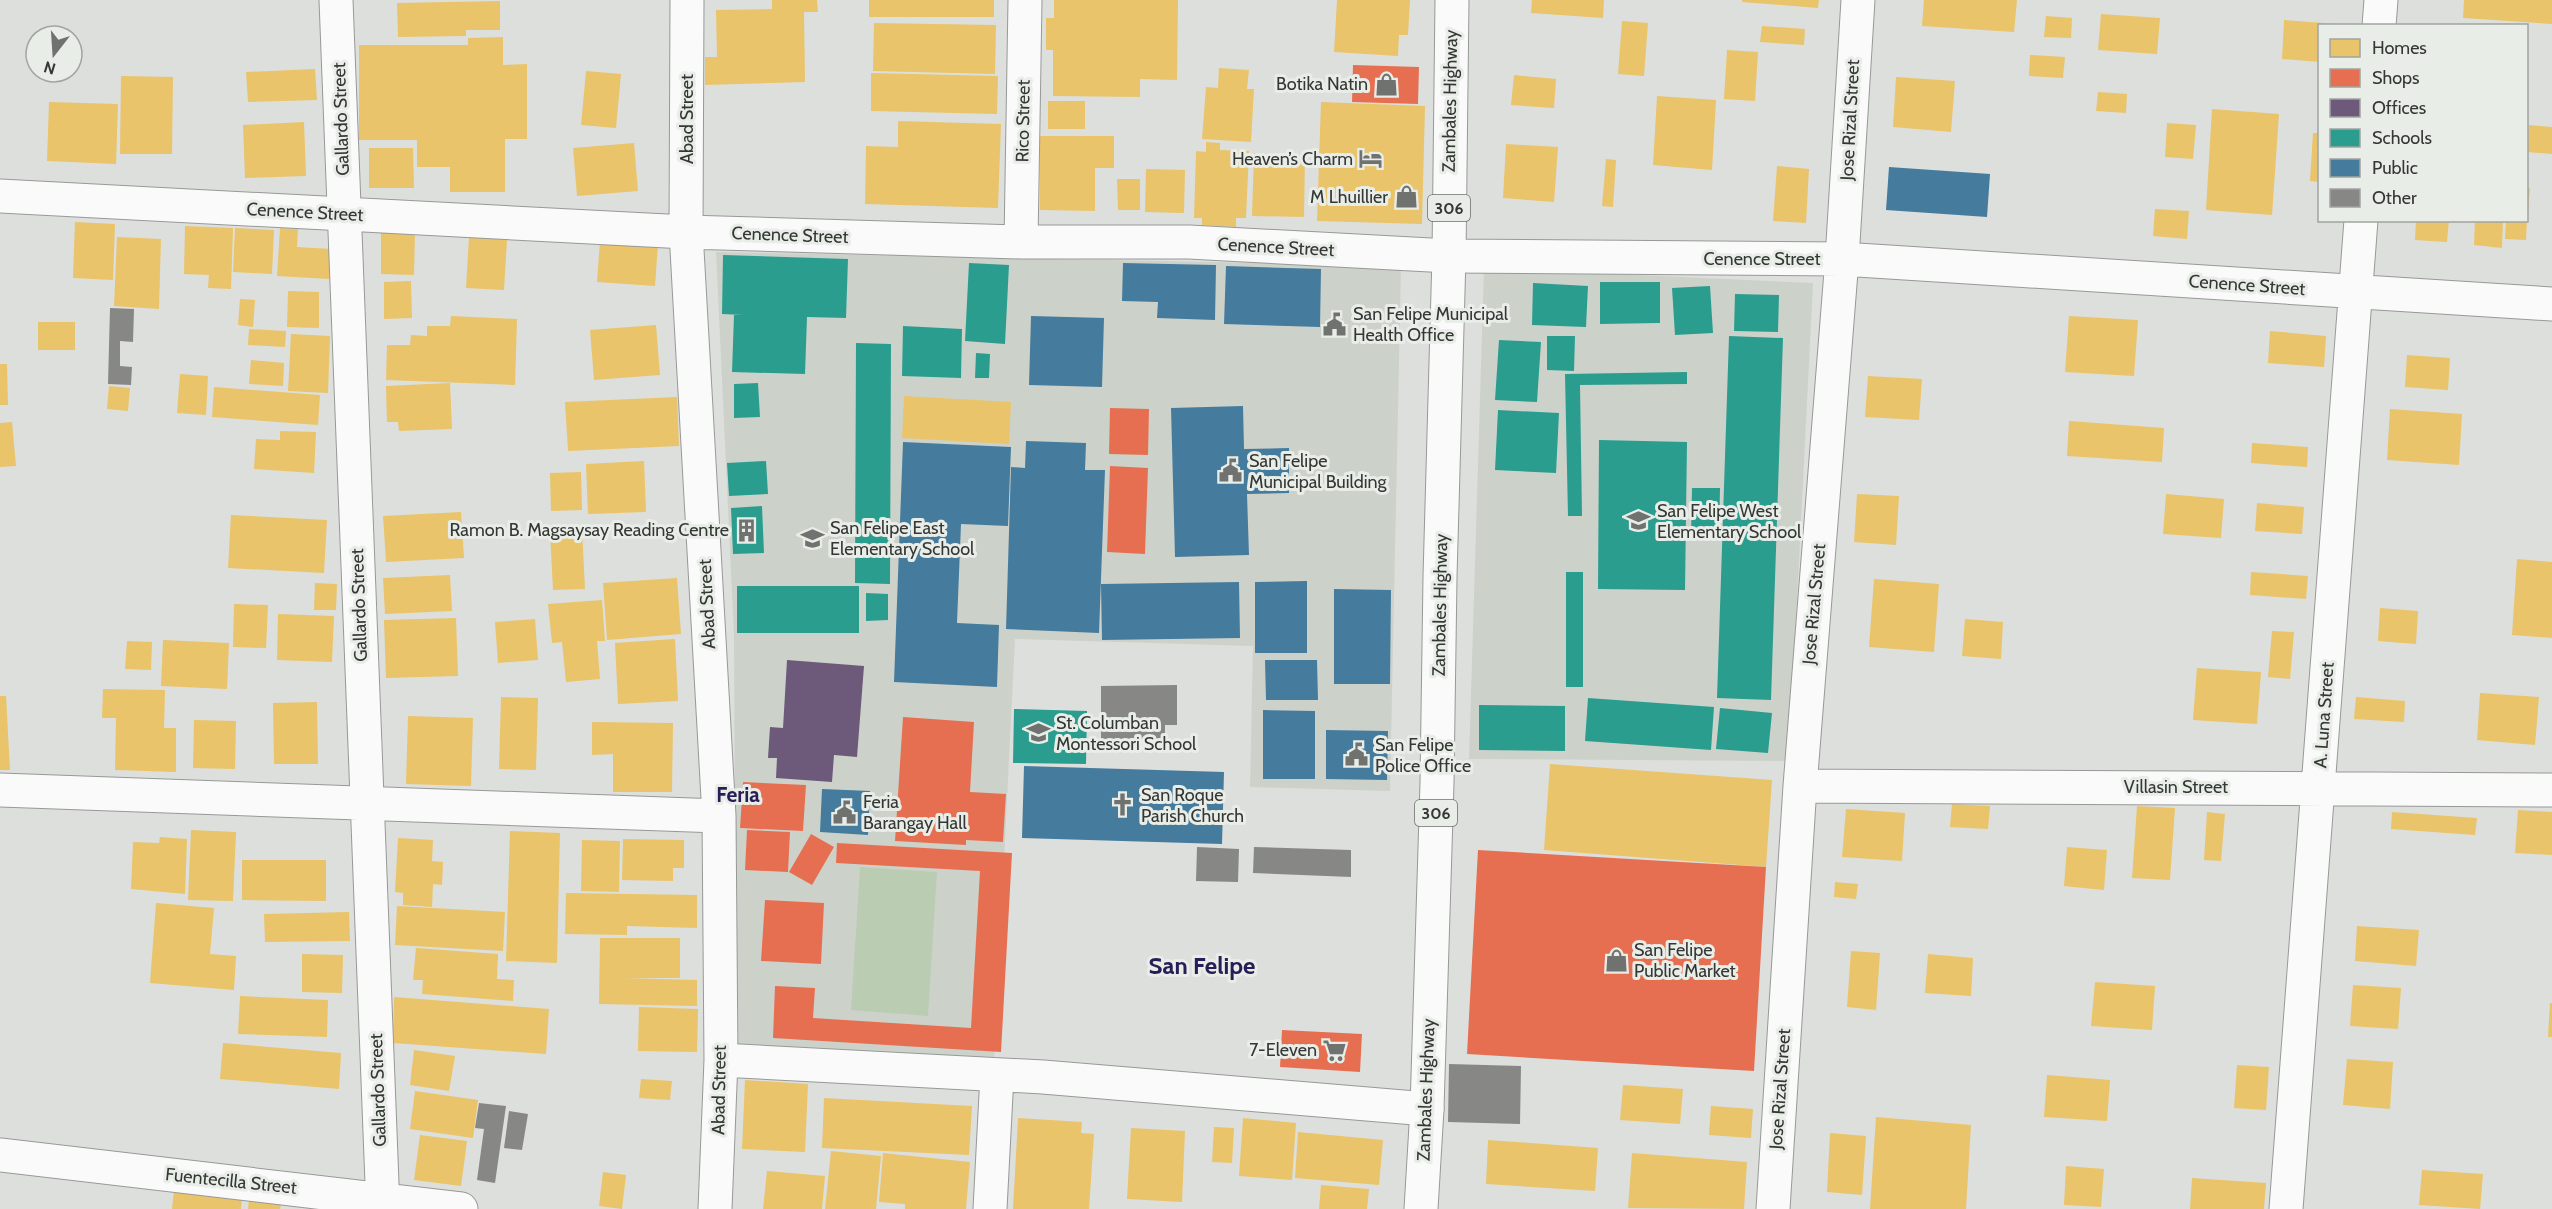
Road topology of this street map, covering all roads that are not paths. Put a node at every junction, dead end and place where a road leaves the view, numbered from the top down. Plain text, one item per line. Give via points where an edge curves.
1 (336, 0) edge
2 (687, 0) edge
3 (1025, 0) edge
4 (1452, 0) edge
5 (1858, 0) edge
6 (2381, 0) edge
7 (2379, 24) edge
8 (0, 195) edge
9 (345, 214) junction
10 (2361, 222) edge
11 (686, 232) junction
12 (1020, 242) junction
13 (1449, 256) junction
14 (1842, 259) junction
15 (2355, 292) junction
16 (2552, 304) edge
17 (1800, 786) junction
18 (2318, 788) junction
19 (0, 790) edge
20 (2552, 790) edge
21 (366, 802) junction
22 (719, 816) junction
23 (721, 1060) junction
24 (998, 1075) junction
25 (1426, 1109) junction
26 (0, 1155) edge
27 (383, 1204) edge
28 (461, 1209) edge
29 (715, 1209) edge
30 (990, 1209) edge
31 (1421, 1209) edge
32 (1773, 1209) edge
33 (2286, 1209) edge

1 - 9 street, Gallardo Street
2 - 11 street, Abad Street
3 - 12 street, Rico Street
4 - 13 street, Zambales Highway / 306
5 - 14 street, Jose Rizal Street
6 - 7 street
8 - 9 street, Cenence Street
9 - 11 street, Cenence Street
9 - 21 street, Gallardo Street
10 - 15 street, A. Luna Street
11 - 12 street, Cenence Street
11 - 22 street, Abad Street
12 - 13 street, Cenence Street via 1190,242
13 - 14 street, Cenence Street
13 - 25 street, Zambales Highway / 306
14 - 15 street, Cenence Street
14 - 17 street, Jose Rizal Street
15 - 16 street, Cenence Street
15 - 18 street, A. Luna Street
17 - 18 street, Villasin Street
17 - 32 street, Jose Rizal Street
18 - 20 street, Villasin Street
18 - 33 street, A. Luna Street
19 - 21 street
21 - 22 street
21 - 27 street, Gallardo Street
22 - 23 street, Abad Street
23 - 24 street
23 - 29 street, Abad Street
24 - 25 street
24 - 30 street
25 - 31 street, Zambales Highway / 306
26 - 27 street, Fuentecilla Street
27 - 28 street, Fuentecilla Street

